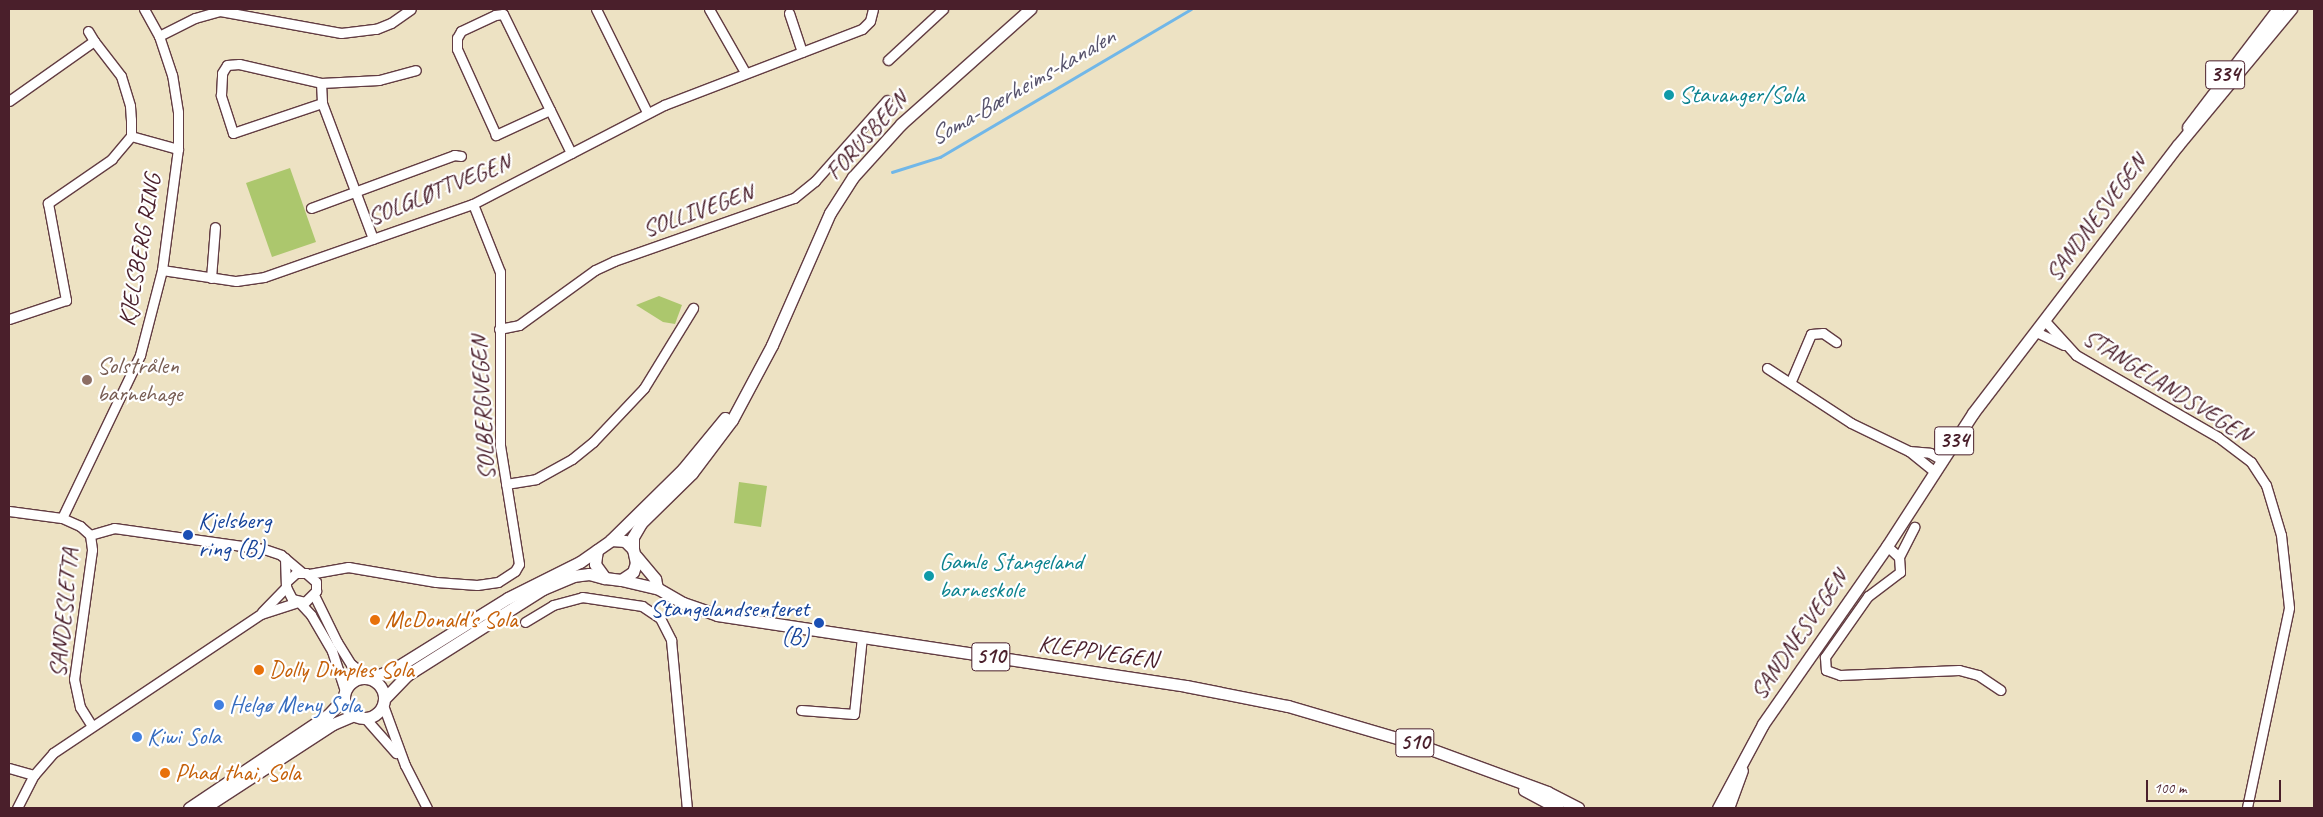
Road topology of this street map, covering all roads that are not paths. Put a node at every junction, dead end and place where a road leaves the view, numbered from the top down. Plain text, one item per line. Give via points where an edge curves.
1 (144, 9) edge
2 (411, 9) edge
3 (596, 9) edge
4 (709, 9) edge
5 (873, 9) edge
6 (944, 9) edge
7 (1030, 9) edge
8 (2278, 9) edge
9 (2291, 9) edge
10 (238, 11) edge
11 (789, 13) dead end
12 (88, 31) dead end
13 (159, 36) junction
14 (94, 41) junction
15 (802, 52) junction
16 (888, 60) dead end
17 (416, 70) dead end
18 (745, 72) junction
19 (321, 83) junction
20 (9, 100) edge
21 (887, 100) dead end
22 (322, 103) junction
23 (550, 110) junction
24 (647, 112) junction
25 (131, 136) junction
26 (2178, 145) junction
27 (178, 149) junction
28 (571, 153) junction
29 (461, 156) dead end
30 (357, 191) junction
31 (473, 204) junction
32 (311, 208) dead end
33 (215, 227) dead end
34 (373, 239) junction
35 (162, 270) junction
36 (211, 278) junction
37 (693, 308) dead end
38 (9, 319) edge
39 (2045, 321) junction
40 (499, 329) junction
41 (2036, 332) junction
42 (1836, 342) dead end
43 (2064, 345) junction
44 (1767, 368) dead end
45 (754, 378) junction
46 (1791, 381) junction
47 (1909, 451) junction
48 (1942, 460) junction
49 (1935, 472) junction
50 (506, 484) junction
51 (9, 511) edge
52 (62, 518) junction
53 (1914, 527) dead end
54 (90, 535) junction
55 (611, 540) junction
56 (1887, 546) junction
57 (597, 550) junction
58 (634, 552) junction
59 (1899, 557) junction
60 (285, 558) junction
61 (329, 570) junction
62 (305, 573) junction
63 (605, 578) junction
64 (621, 580) junction
65 (287, 584) junction
66 (657, 588) junction
67 (315, 591) junction
68 (298, 602) junction
69 (260, 614) junction
70 (525, 622) dead end
71 (862, 637) junction
72 (369, 678) junction
73 (2000, 690) dead end
74 (344, 695) junction
75 (384, 702) junction
76 (801, 710) dead end
77 (359, 717) junction
78 (92, 726) junction
79 (1748, 750) junction
80 (405, 765) junction
81 (9, 768) edge
82 (34, 775) junction
83 (1498, 776) junction
84 (17, 808) edge
85 (189, 808) edge
86 (204, 808) edge
87 (427, 808) edge
88 (687, 808) edge
89 (1558, 808) edge
90 (1578, 808) edge
91 (1718, 808) edge
92 (1728, 808) edge
93 (2247, 808) edge

1 - 13 street, KJELSBERG RING
2 - 10 street via 376,29 342,33
3 - 24 street
4 - 18 street
5 - 15 street, SOLGLØTTVEGEN via 870,21 862,29
6 - 16 street
7 - 45 main road, FORUSBEEN via 901,124 853,177 830,213 776,337
8 - 26 main road, 334 via 2198,111
9 - 26 main road, SANDNESVEGEN / 334
10 - 13 street via 207,14
11 - 15 street
12 - 14 street
13 - 27 street, KJELSBERG RING via 176,93
14 - 20 street
14 - 25 street via 122,76 130,106
15 - 18 street, SOLGLØTTVEGEN
17 - 19 street via 379,80
18 - 24 street, SOLGLØTTVEGEN
19 - 22 street
19 - 22 street via 230,64 222,73 222,95 233,133
21 - 40 street, SOLLIVEGEN via 815,181 794,198 614,261 595,270 519,325
22 - 30 street
23 - 23 street via 496,135 458,49 457,38 461,31 495,14 503,14
23 - 28 street
24 - 28 street, SOLGLØTTVEGEN
25 - 27 street
25 - 38 street via 112,159 48,203 66,300
26 - 39 main road, SANDNESVEGEN / 334
27 - 35 street, KJELSBERG RING
28 - 31 street, SOLGLØTTVEGEN
29 - 30 street
30 - 32 street
30 - 34 street
31 - 34 street, SOLGLØTTVEGEN
31 - 40 street, SOLBERGVEGEN via 499,264
33 - 36 street
34 - 36 street, SOLGLØTTVEGEN via 264,277 236,281
35 - 36 street, SOLGLØTTVEGEN
35 - 52 street, KJELSBERG RING via 140,355
37 - 50 street via 644,388 593,442 536,480
39 - 41 main road, SANDNESVEGEN / 334
39 - 43 street, STANGELANDSVEGEN
40 - 50 street, SOLBERGVEGEN via 500,446
41 - 43 street, STANGELANDSVEGEN
41 - 48 main road, SANDNESVEGEN / 334 via 1973,413
42 - 46 street via 1823,333 1811,334
43 - 93 street, STANGELANDSVEGEN via 2218,438 2251,462 2266,485 2281,535 2289,608
44 - 46 street
45 - 55 main road, FORUSBEEN via 683,469
45 - 58 main road, FORUSBEEN via 732,420 706,456 641,523 634,537
46 - 47 street via 1851,423
47 - 48 street via 1930,453
47 - 49 street
48 - 49 main road, SANDNESVEGEN / 334
49 - 56 main road, SANDNESVEGEN / 334
50 - 61 street, SOLBERGVEGEN via 520,557 515,571 498,582 436,582 348,567
51 - 52 street, SANDESLETTA
52 - 54 street, SANDESLETTA
53 - 59 street
54 - 60 street via 114,528 264,549
54 - 78 street, SANDESLETTA via 92,550 74,679 80,707
55 - 57 main road
55 - 58 main road via 625,541
56 - 59 street
56 - 79 main road, SANDNESVEGEN / 334
57 - 63 main road via 595,564
57 - 72 main road via 508,598 394,669
58 - 64 main road via 633,572
58 - 66 main road via 655,579
59 - 73 street, SANDNESVEGEN via 1898,574 1868,596 1826,657 1826,670 1840,675 1959,670 1978,675
60 - 62 street
60 - 65 street
61 - 62 street, SOLBERGVEGEN
61 - 67 street
62 - 65 street
62 - 67 street
63 - 64 main road, 510
63 - 75 main road, 510 via 589,574 573,576 543,589 408,675
64 - 66 main road, KLEPPVEGEN / 510
65 - 68 street via 292,599
65 - 69 street
66 - 71 main road, KLEPPVEGEN / 510 via 687,605 717,615
67 - 68 street
67 - 72 street via 337,642 351,664
68 - 69 street
68 - 74 street via 311,615 332,651
69 - 78 street
70 - 88 street via 553,605 582,597 642,606 660,618 671,640
71 - 76 street via 854,714
71 - 83 main road, KLEPPVEGEN / 510 via 1186,686 1288,706 1374,730
72 - 74 main road via 351,682
72 - 75 main road via 381,686
74 - 77 main road
74 - 85 main road via 328,716
75 - 77 main road, 510 via 376,714
75 - 80 street
77 - 80 street
77 - 86 main road, 510 via 333,724
78 - 82 street via 53,753
79 - 91 main road, SANDNESVEGEN / 334
79 - 92 main road, SANDNESVEGEN / 334
80 - 87 street
81 - 82 street
82 - 84 street
83 - 89 main road, KLEPPVEGEN / 510
83 - 90 main road, KLEPPVEGEN / 510 via 1547,792

